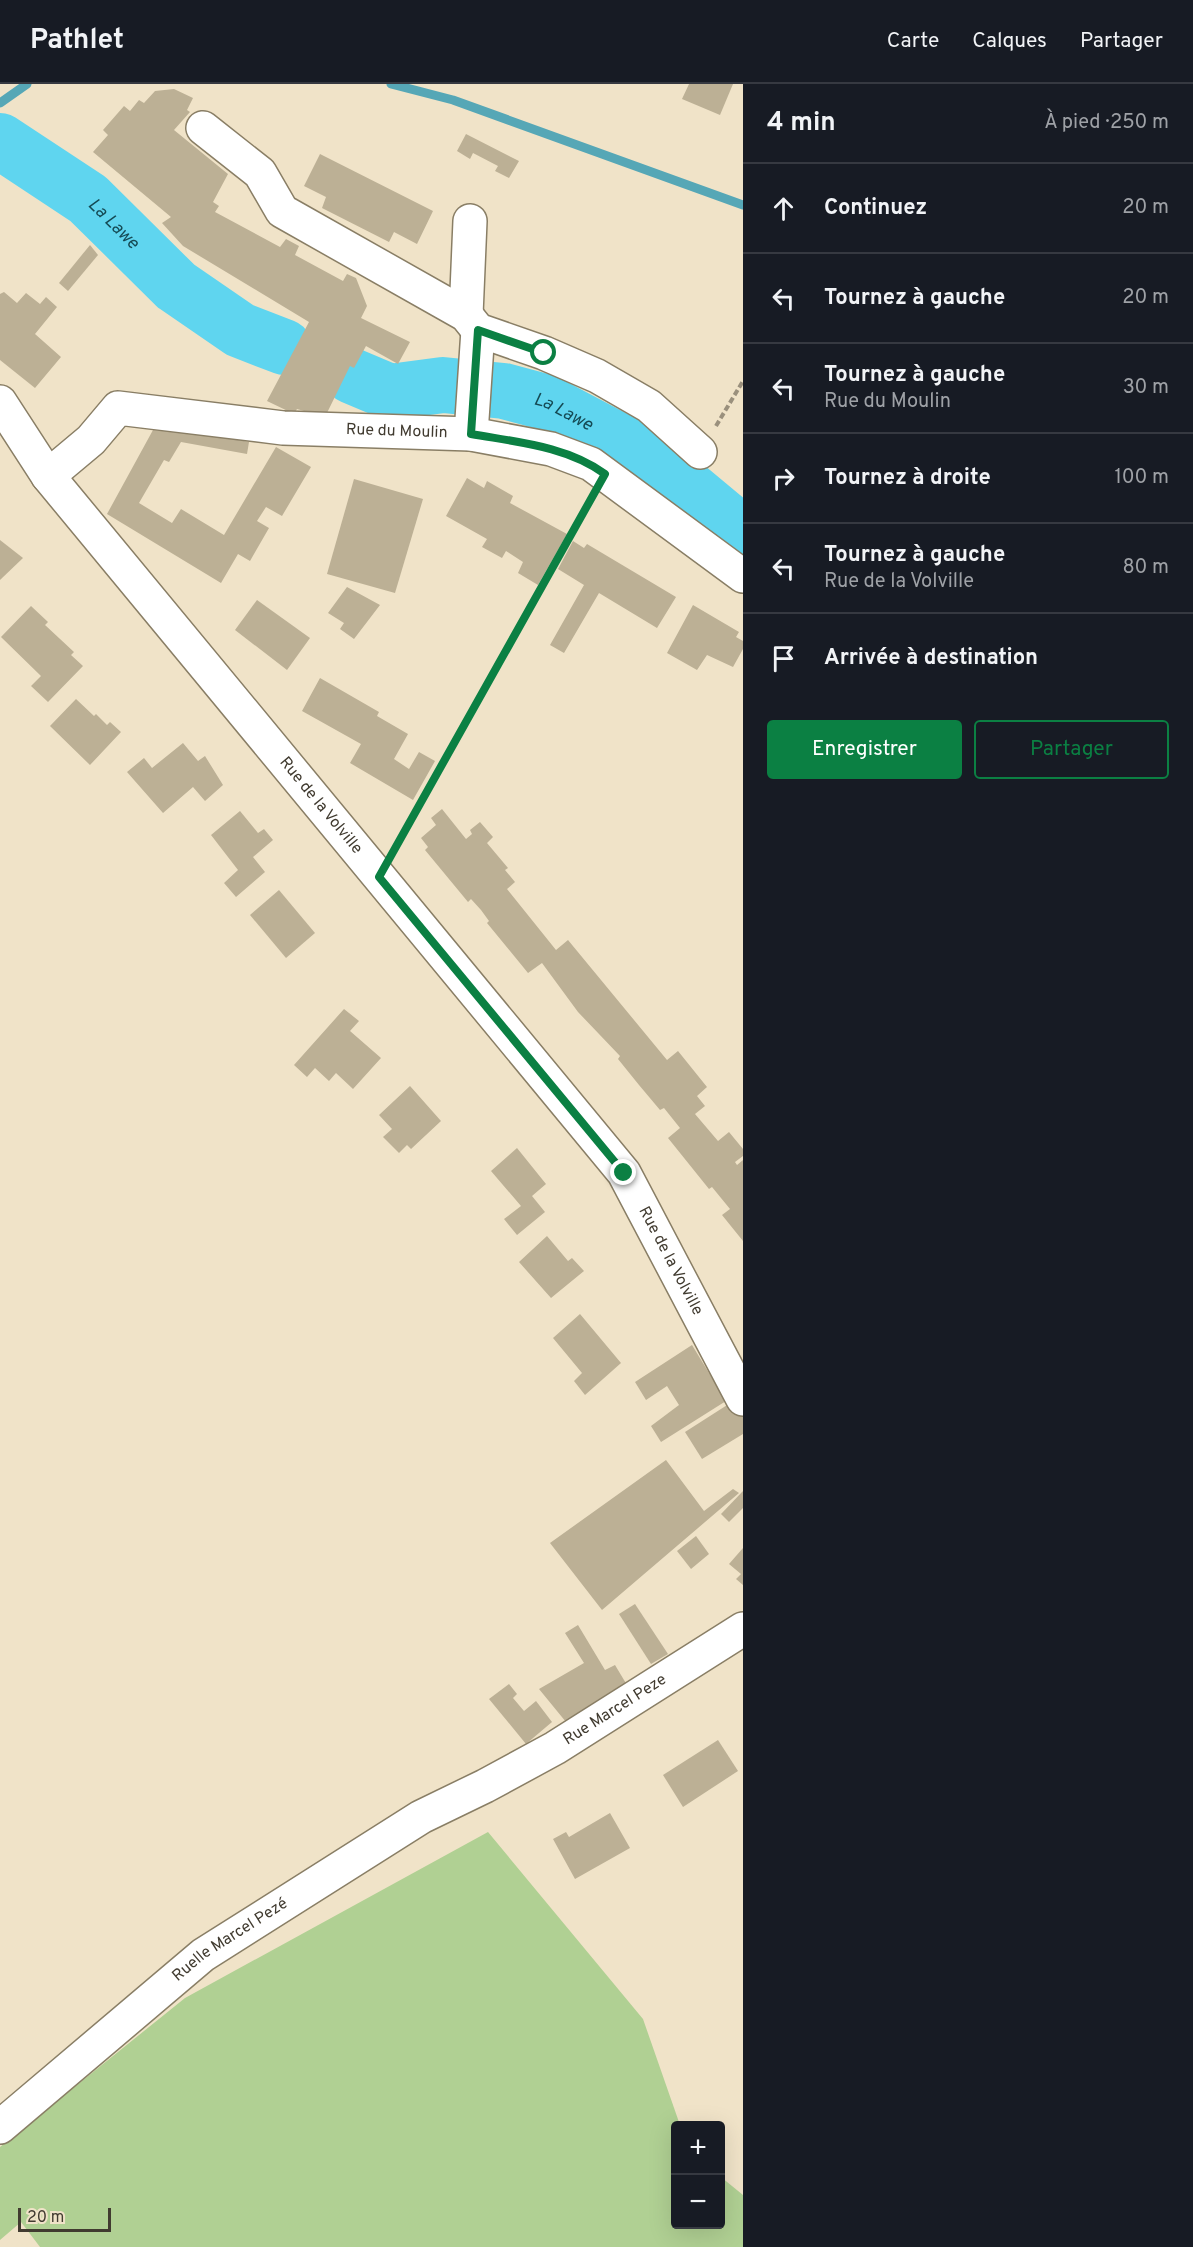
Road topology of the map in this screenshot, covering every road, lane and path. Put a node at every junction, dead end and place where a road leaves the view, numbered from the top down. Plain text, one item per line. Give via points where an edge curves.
1 (203, 128) dead end
2 (470, 221) dead end
3 (472, 323) junction
4 (743, 381) edge
5 (0, 402) edge
6 (472, 419) junction
7 (700, 452) joint
8 (605, 474) junction
9 (48, 476) junction
10 (743, 576) edge
11 (379, 877) junction
12 (743, 1399) edge
13 (743, 1629) edge
14 (485, 1786) joint
15 (0, 2127) edge

1 - 3 street via 261,173 282,211
2 - 3 street
3 - 6 street via 476,368
3 - 7 street via 597,376 649,406
4 - 7 path
5 - 9 street, Rue de la Volville
6 - 8 street, Rue du Moulin via 591,464
6 - 9 street, Rue du Moulin via 283,428 118,408 91,440
8 - 10 street, Rue du Moulin
8 - 11 path
9 - 11 street, Rue de la Volville
11 - 12 street, Rue de la Volville via 624,1173
13 - 14 street, Rue Marcel Peze via 555,1748
14 - 15 street, Ruelle Marcel Pezé via 421,1817 203,1955

